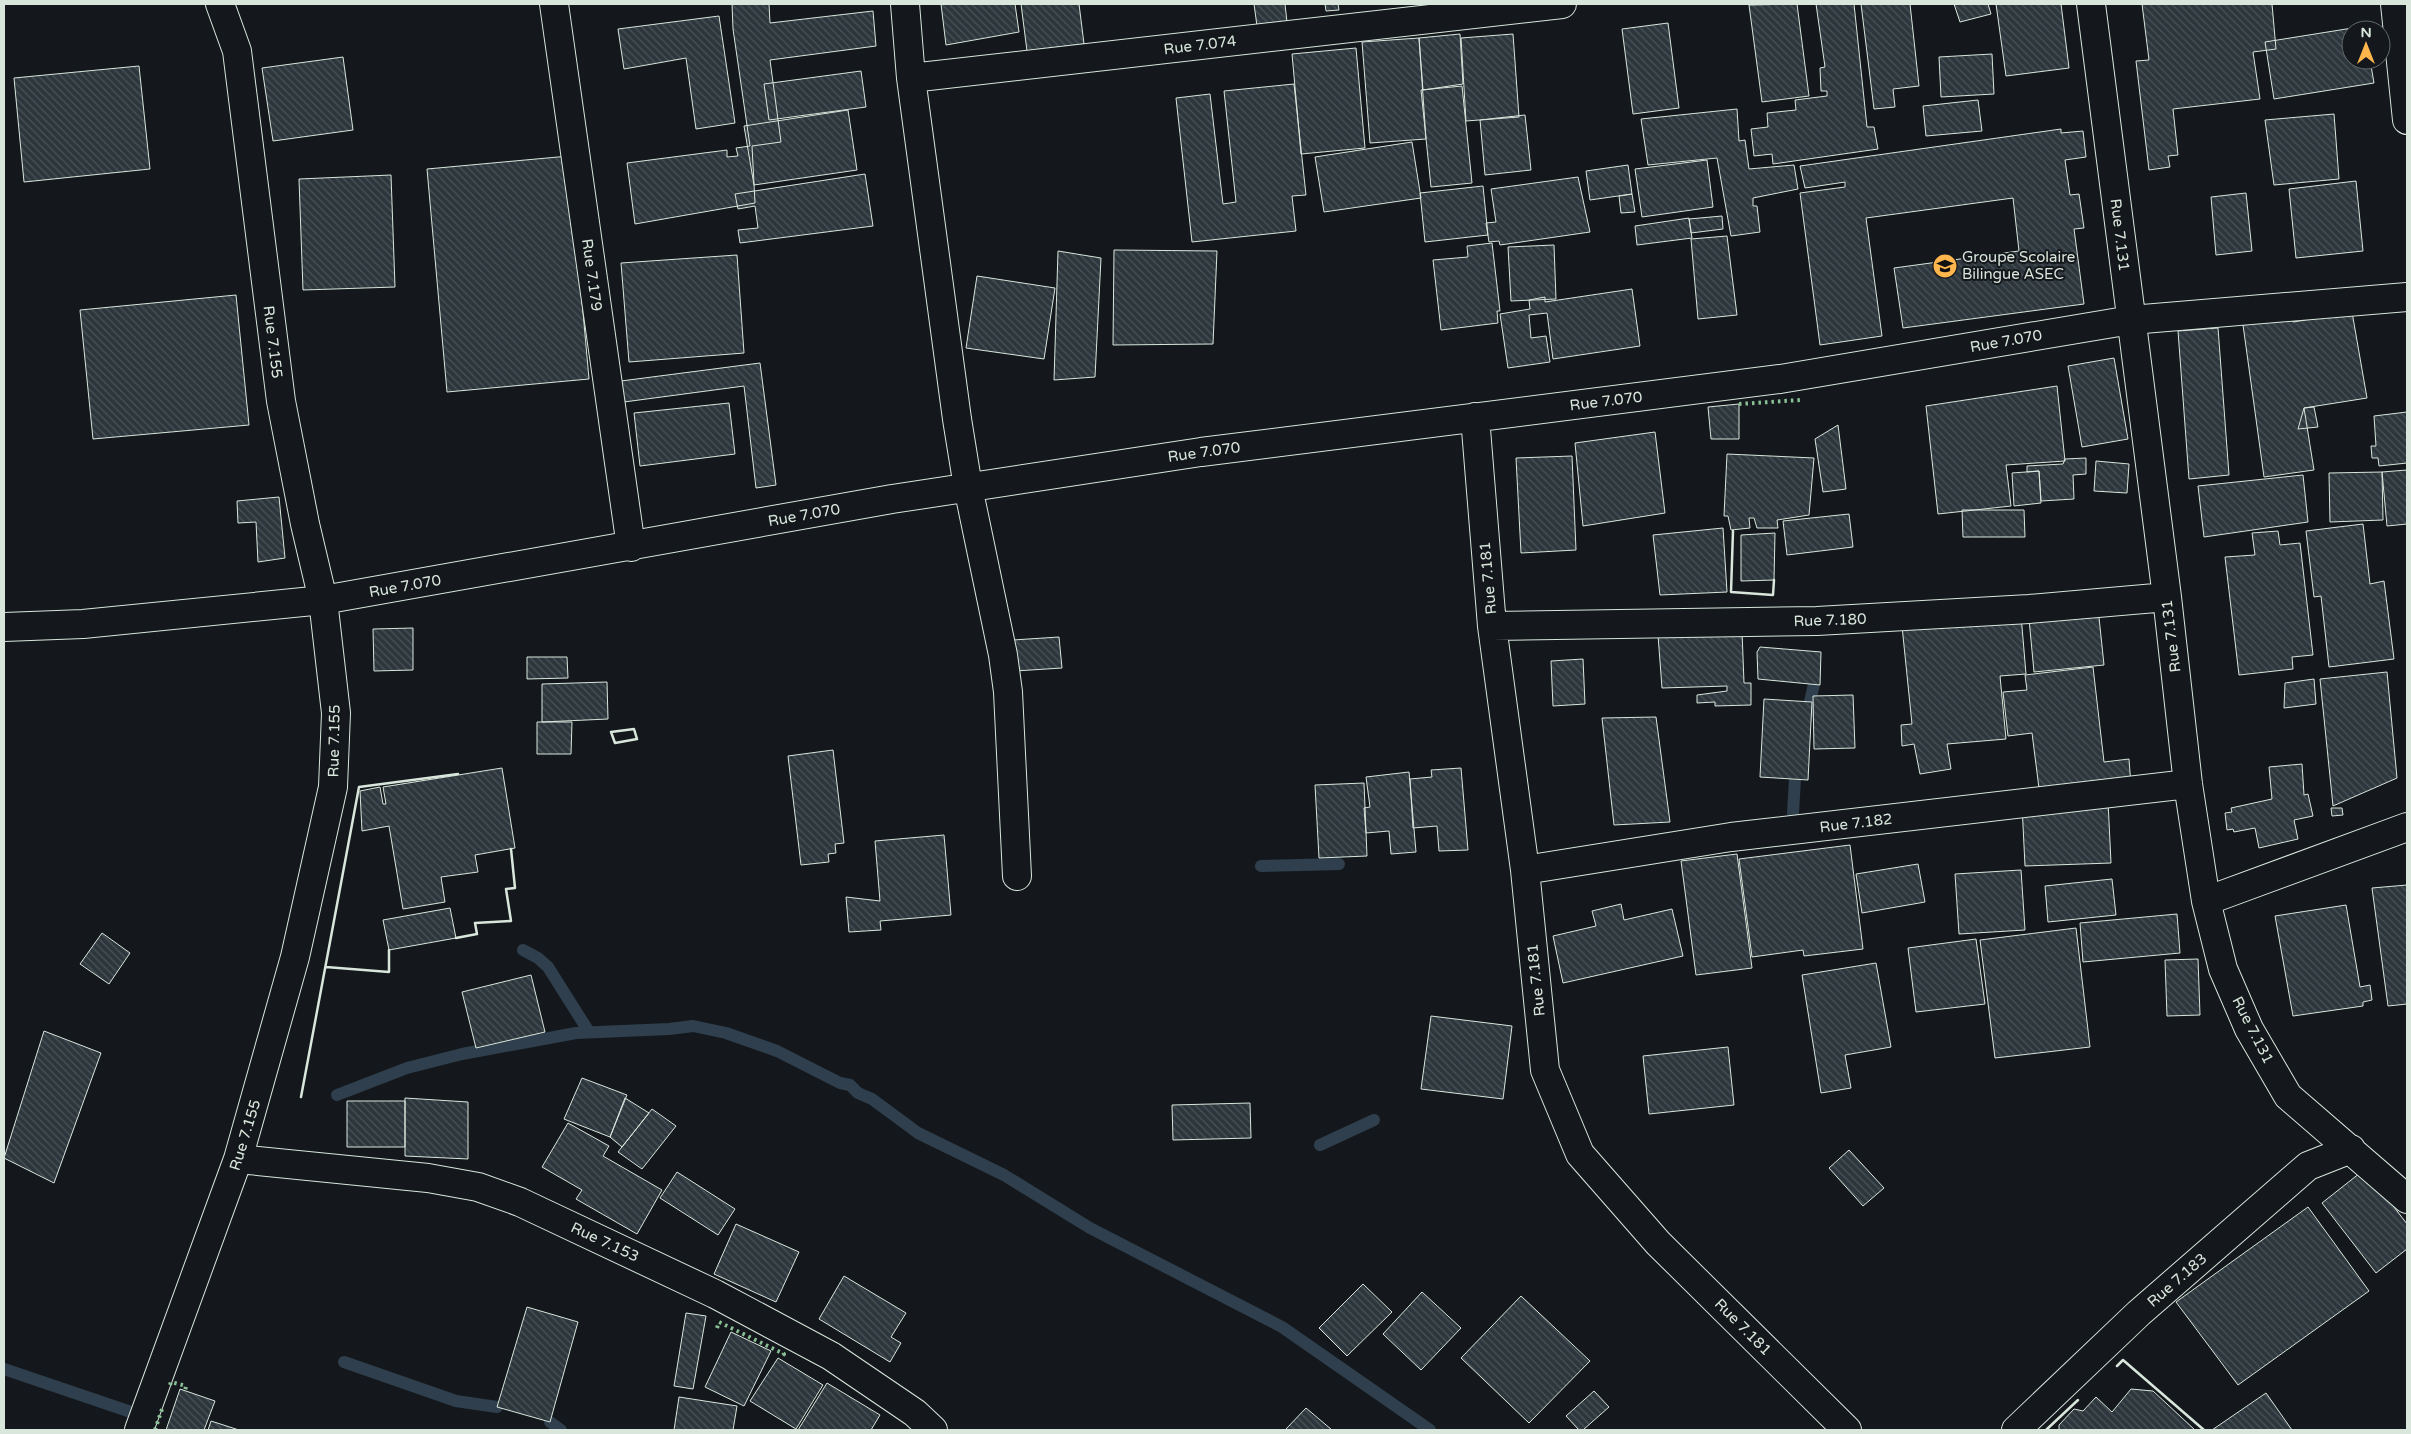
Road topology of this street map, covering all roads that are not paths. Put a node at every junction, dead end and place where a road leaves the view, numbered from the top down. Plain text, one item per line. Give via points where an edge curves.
1 (220, 4) edge
2 (554, 4) edge
3 (905, 4) edge
4 (1562, 4) edge
5 (2091, 4) edge
6 (2395, 4) edge
7 (911, 78) junction
8 (2407, 120) edge
9 (2407, 297) edge
10 (2131, 320) junction
11 (1475, 417) junction
12 (968, 487) junction
13 (631, 547) junction
14 (2166, 598) junction
15 (322, 600) junction
16 (1492, 626) junction
17 (4, 627) edge
18 (2188, 784) junction
19 (2407, 827) edge
20 (1525, 870) junction
21 (1017, 876) dead end
22 (2206, 901) junction
23 (2351, 1149) junction
24 (238, 1159) junction
25 (2407, 1200) edge
26 (139, 1430) edge
27 (933, 1430) edge
28 (1847, 1430) edge
29 (2016, 1430) edge

1 - 15 street, Rue 7.155 via 237,51 281,401
2 - 13 street, Rue 7.179
3 - 7 street
4 - 7 street, Rue 7.074
5 - 10 street, Rue 7.131
6 - 8 street
7 - 12 street
9 - 10 street, Rue 7.070
10 - 11 street, Rue 7.070 via 1780,379
10 - 14 street, Rue 7.131
11 - 12 street, Rue 7.070 via 1210,451
11 - 16 street, Rue 7.181
12 - 13 street, Rue 7.070
12 - 21 street via 1008,692
13 - 15 street, Rue 7.070
14 - 16 street, Rue 7.180 via 1818,621
14 - 18 street, Rue 7.131
15 - 17 street, Rue 7.070 via 83,624
15 - 24 street, Rue 7.155 via 336,713 333,787 295,958
16 - 20 street, Rue 7.181
18 - 20 street, Rue 7.182 via 1731,838
18 - 22 street, Rue 7.131
19 - 22 street
20 - 28 street, Rue 7.181 via 1544,1070 1580,1154 1658,1243
22 - 23 street, Rue 7.131 via 2224,969 2249,1029 2288,1096
23 - 25 street, Rue 7.131
23 - 29 street, Rue 7.183 via 2308,1166 2139,1313
24 - 26 street, Rue 7.155
24 - 27 street, Rue 7.153 via 428,1178 478,1187 520,1202 715,1294 831,1356 915,1413

